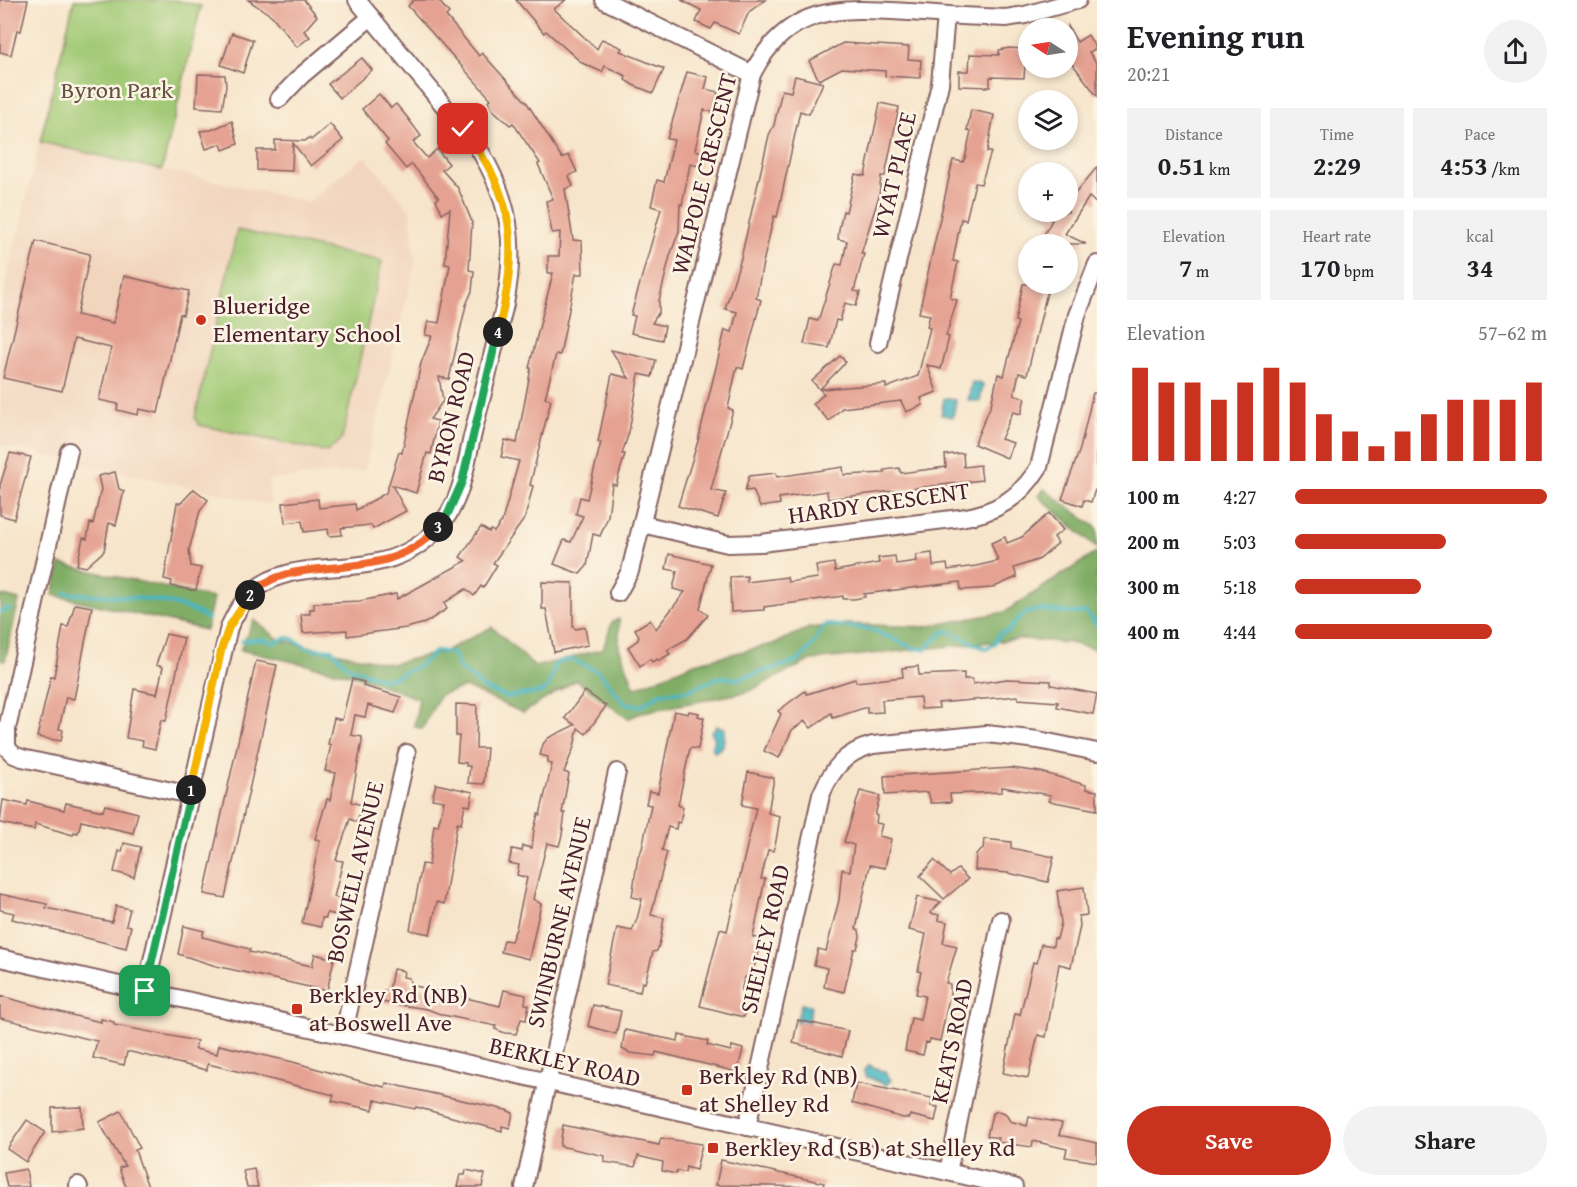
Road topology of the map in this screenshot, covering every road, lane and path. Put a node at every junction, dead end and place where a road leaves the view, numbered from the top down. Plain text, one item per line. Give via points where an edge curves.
1 (357, 0) edge
2 (604, 0) edge
3 (1078, 0) edge
4 (946, 15) junction
5 (371, 17) junction
6 (752, 74) junction
7 (279, 99) dead end
8 (1097, 264) edge
9 (878, 344) dead end
10 (69, 451) dead end
11 (642, 524) junction
12 (618, 593) dead end
13 (1097, 752) edge
14 (407, 753) dead end
15 (617, 772) dead end
16 (190, 795) junction
17 (1001, 920) dead end
18 (0, 958) edge
19 (145, 991) junction
20 (343, 1036) junction
21 (548, 1083) junction
22 (747, 1127) junction
23 (948, 1172) junction
24 (525, 1187) edge
25 (1014, 1187) edge

1 - 5 street, BYRON ROAD
2 - 6 street
3 - 4 street, WALPOLE CRESCENT via 1006,18
4 - 6 street, WALPOLE CRESCENT via 843,9 824,13 789,28 762,55
4 - 9 street, WYAT PLACE via 940,84
5 - 7 street
5 - 16 street, BYRON ROAD via 491,168 509,222 512,248 502,315 462,482 446,518 430,536 397,557 291,573 271,579 252,592 241,605 222,647
6 - 11 street, WALPOLE CRESCENT
8 - 11 street, HARDY CRESCENT via 1077,315 1038,467 1029,483 1005,505 982,515 761,543 728,544
10 - 16 street via 7,729 7,748 22,758
11 - 12 street, WALPOLE CRESCENT via 630,571
13 - 22 street, SHELLEY ROAD via 987,734 873,745 857,749 837,765 821,795
14 - 20 street, BOSWELL AVENUE
15 - 21 street, SWINBURNE AVENUE
16 - 19 street, BYRON ROAD
17 - 23 street, KEATS ROAD
18 - 19 street, BERKLEY ROAD
19 - 20 street, BERKLEY ROAD
20 - 21 street, BERKLEY ROAD
21 - 22 street, BERKLEY ROAD
21 - 24 street, SWINBURNE AVENUE
22 - 23 street, BERKLEY ROAD
23 - 25 street, BERKLEY ROAD

